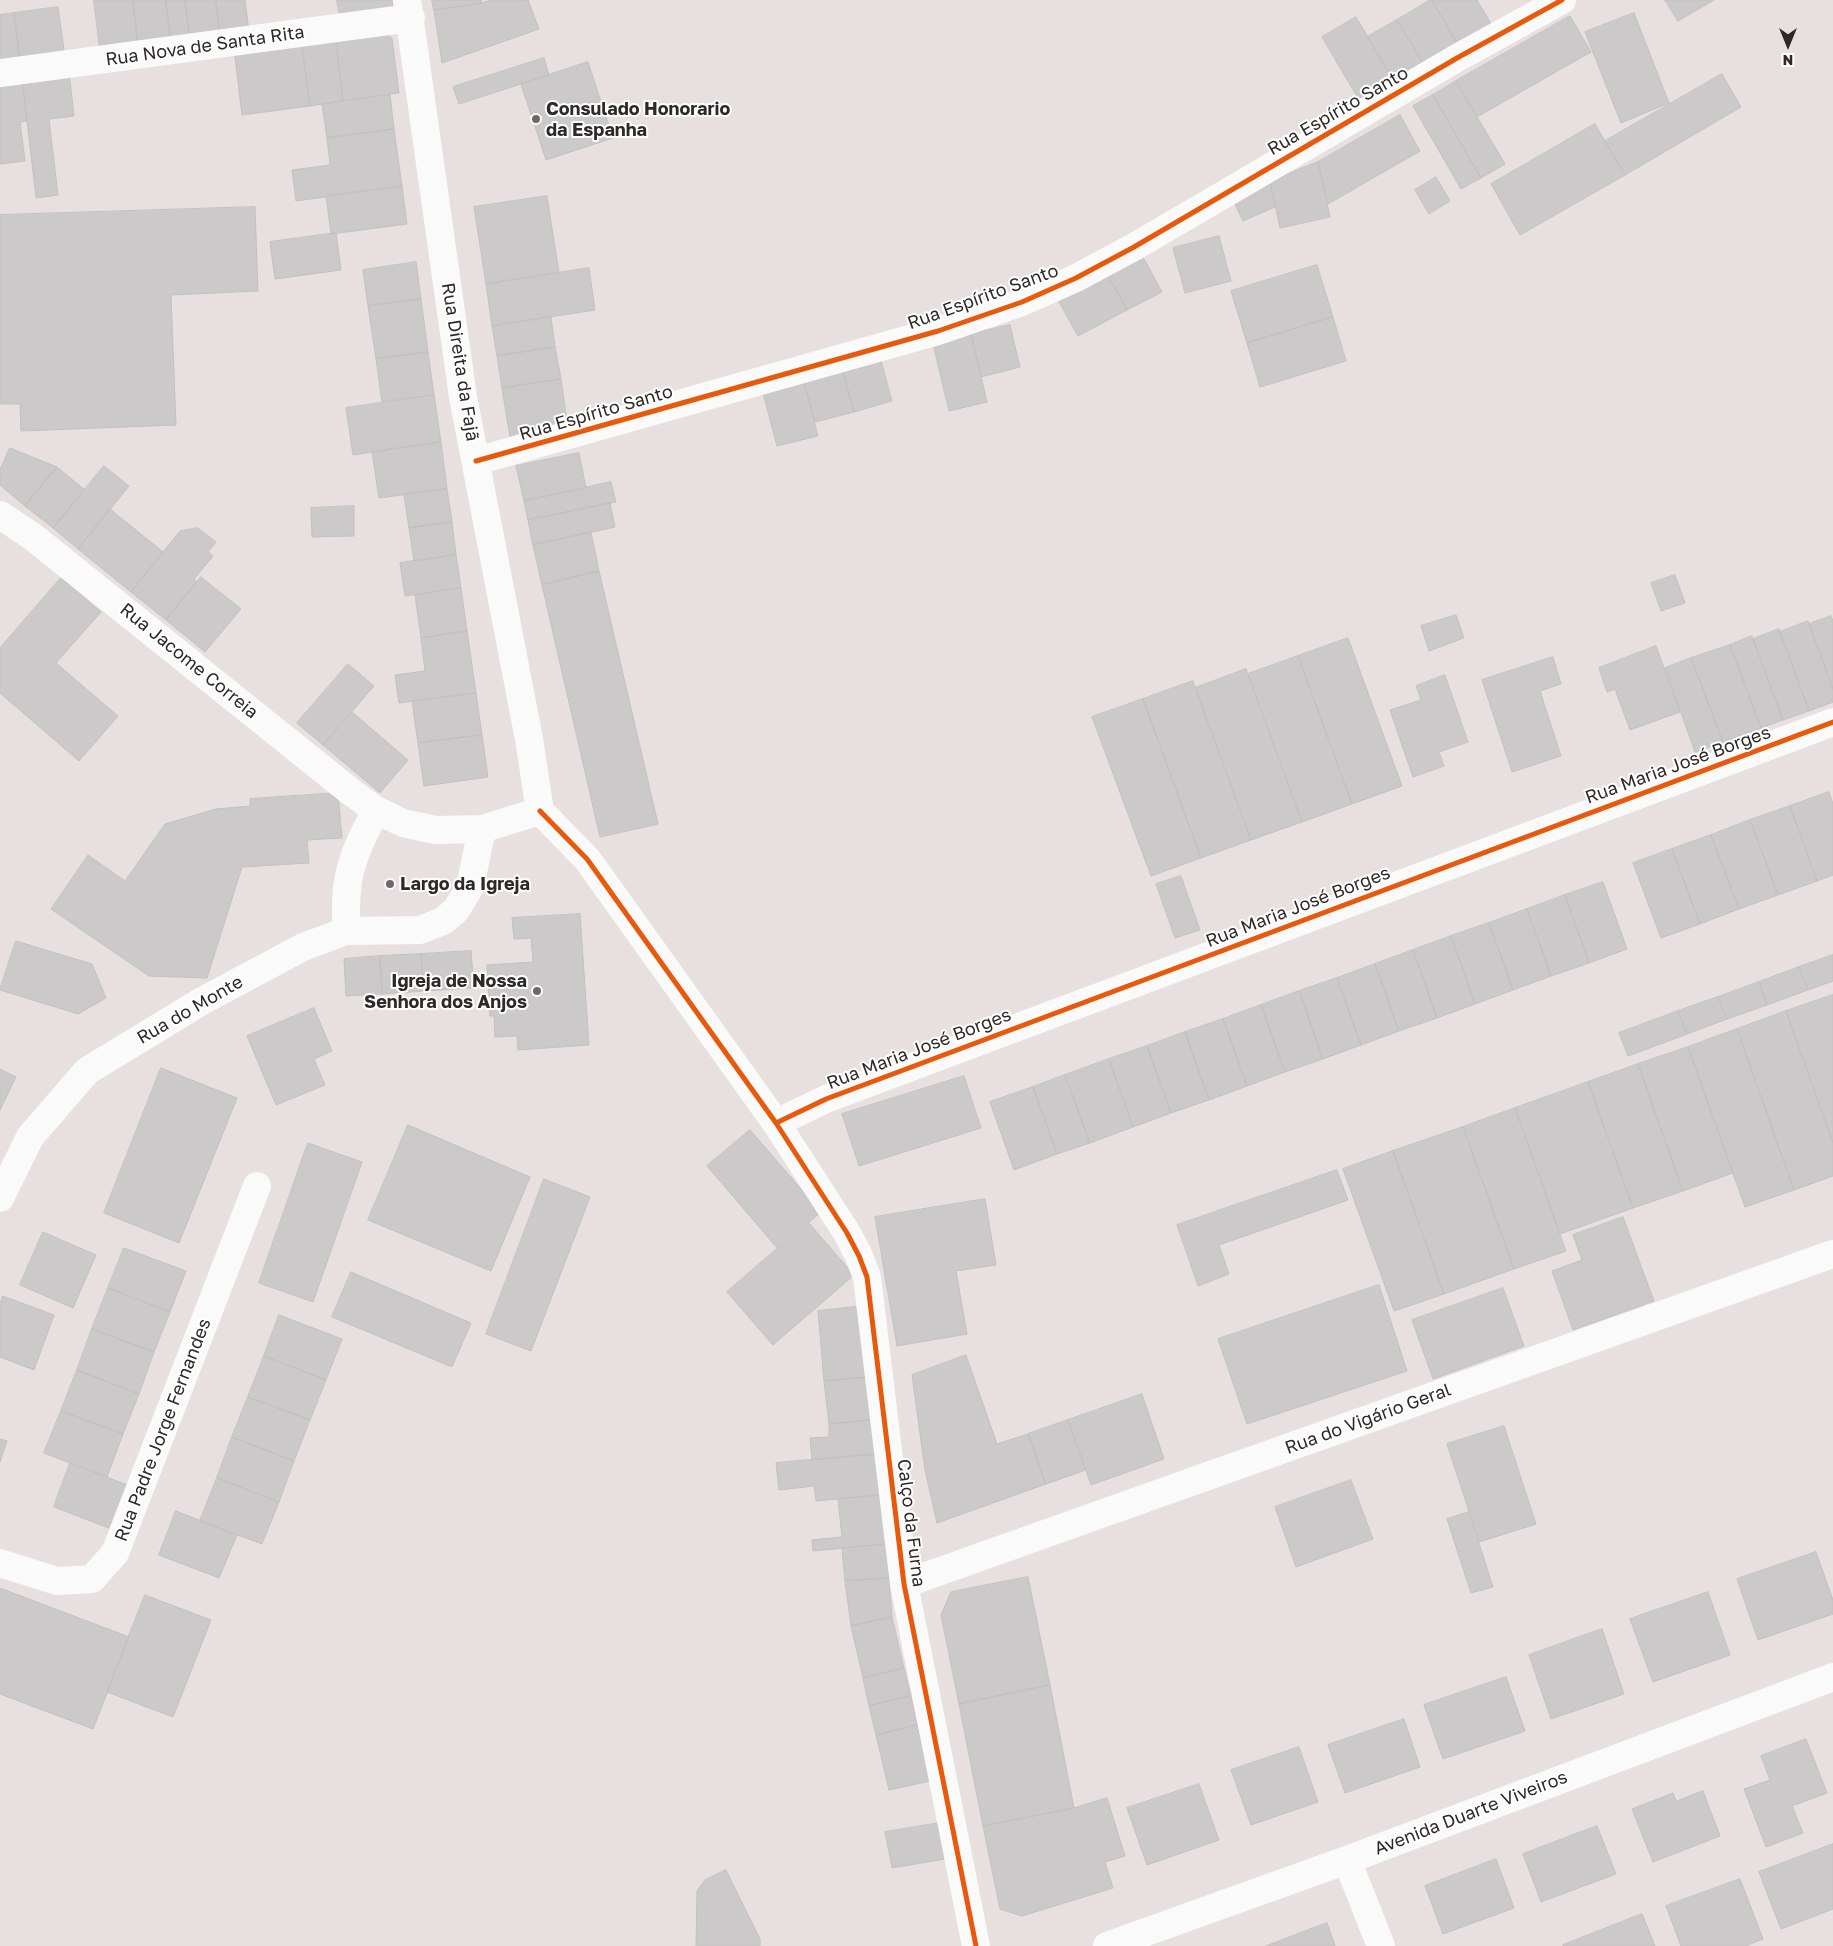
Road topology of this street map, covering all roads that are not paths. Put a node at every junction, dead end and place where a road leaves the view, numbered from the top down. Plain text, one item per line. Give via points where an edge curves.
1 (1562, 0) edge
2 (409, 9) edge
3 (0, 73) edge
4 (476, 461) junction
5 (0, 515) edge
6 (1833, 722) edge
7 (376, 810) junction
8 (540, 811) junction
9 (482, 829) junction
10 (346, 931) junction
11 (776, 1123) junction
12 (257, 1186) dead end
13 (0, 1198) edge
14 (1833, 1254) edge
15 (0, 1563) edge
16 (904, 1584) junction
17 (1833, 1677) edge
18 (1347, 1860) junction
19 (976, 1946) edge
20 (1107, 1946) edge
21 (1381, 1946) edge

1 - 4 street, Rua Espírito Santo via 1134,247 1022,302 938,332
2 - 3 street, Rua Nova de Santa Rita
2 - 4 street, Rua Direita da Fajã via 463,397
4 - 8 street, Rua Direita da Fajã
5 - 7 street, Rua Jacome Correia via 33,537
6 - 11 street, Rua Maria José Borges via 826,1099
7 - 9 street, Rua Jacome Correia via 403,822 435,830
7 - 10 street via 350,873
8 - 9 street, Rua Jacome Correia
8 - 11 street, Calço da Furna via 587,860
9 - 10 street, Rua do Monte via 470,887 456,910 443,921 420,930
10 - 13 street, Rua do Monte via 303,947 202,1001 87,1071 30,1137
11 - 16 street, Calço da Furna via 847,1233 866,1277
12 - 15 street, Rua Padre Jorge Fernandes via 115,1553 92,1579 57,1581
14 - 16 street, Rua do Vigário Geral
16 - 19 street, Calço da Furna
17 - 18 street, Avenida Duarte Viveiros
18 - 20 street, Avenida Duarte Viveiros
18 - 21 street

